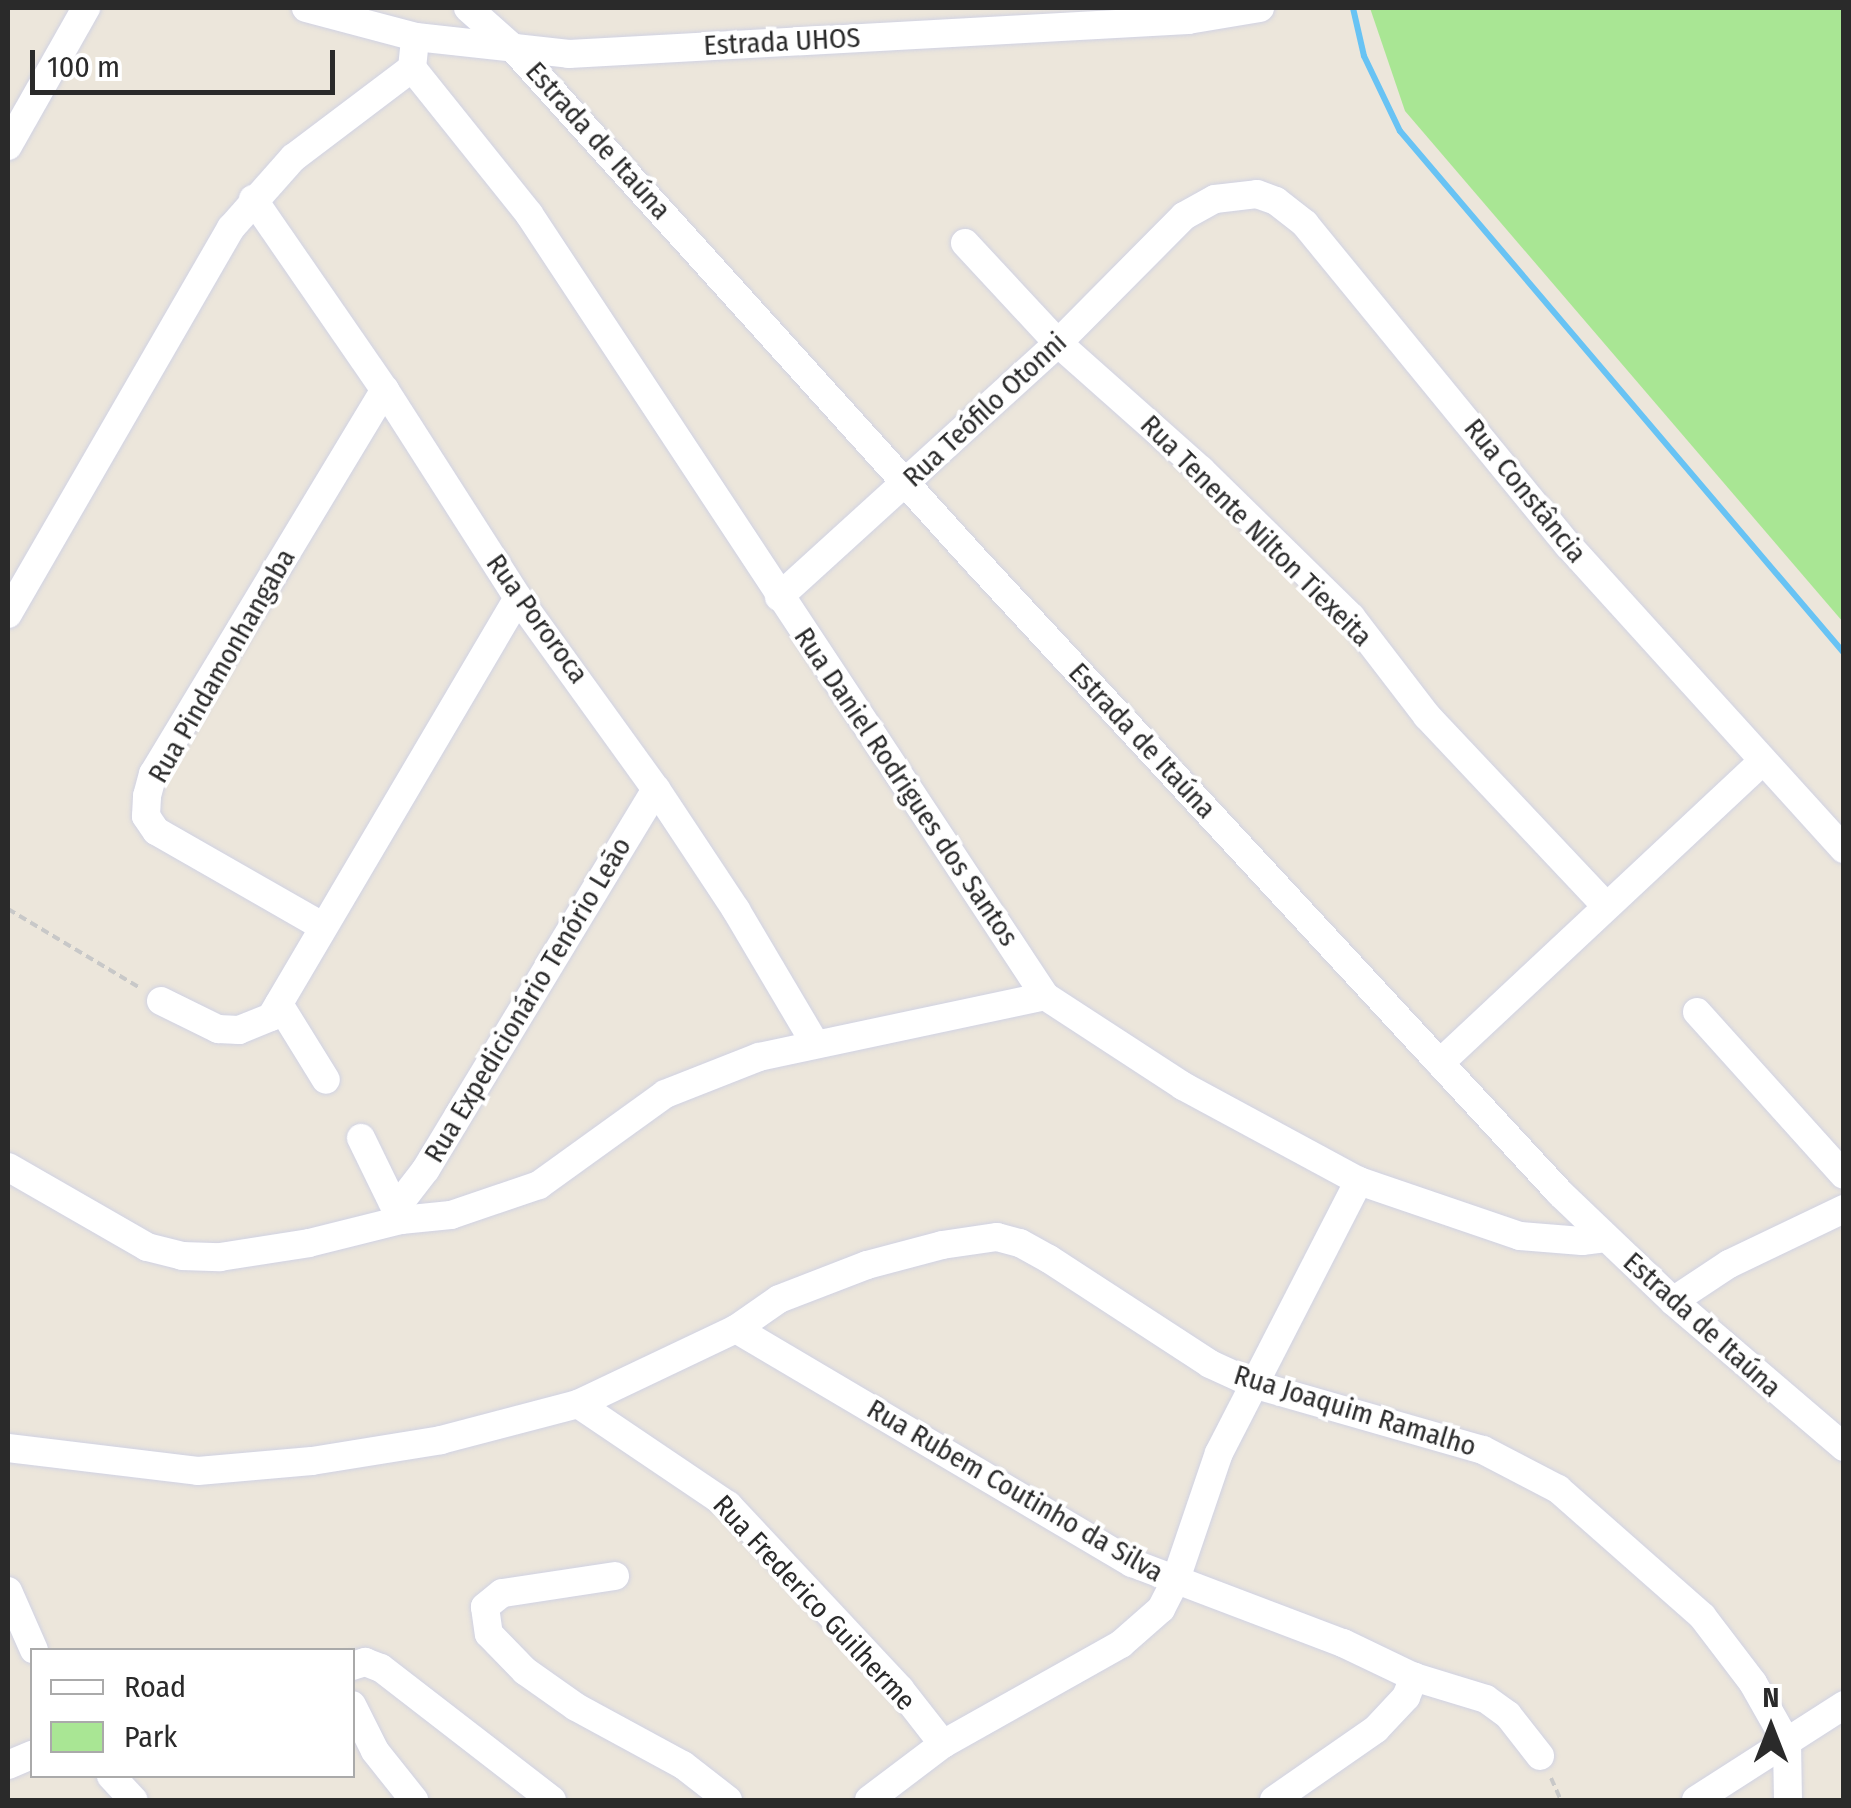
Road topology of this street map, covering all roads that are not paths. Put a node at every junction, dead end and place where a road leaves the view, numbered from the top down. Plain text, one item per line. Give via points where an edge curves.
1 (86, 8) edge
2 (306, 8) edge
3 (468, 8) edge
4 (1260, 8) edge
5 (416, 37) junction
6 (512, 47) junction
7 (412, 68) junction
8 (8, 146) edge
9 (253, 199) junction
10 (1184, 216) joint
11 (965, 243) dead end
12 (1058, 343) junction
13 (385, 390) junction
14 (908, 483) junction
15 (779, 597) junction
16 (518, 598) junction
17 (8, 614) edge
18 (1761, 763) junction
19 (656, 789) junction
20 (1844, 849) edge
21 (1605, 906) junction
22 (322, 926) junction
23 (1044, 996) junction
24 (161, 1000) road end
25 (280, 1004) junction
26 (1697, 1012) dead end
27 (814, 1042) junction
28 (1440, 1063) junction
29 (326, 1080) dead end
30 (362, 1138) dead end
31 (8, 1167) edge
32 (1844, 1175) edge
33 (1359, 1181) junction
34 (1844, 1209) edge
35 (399, 1214) junction
36 (1606, 1238) junction
37 (1673, 1301) junction
38 (736, 1328) junction
39 (1256, 1385) junction
40 (578, 1404) junction
41 (1844, 1447) edge
42 (8, 1448) edge
43 (616, 1576) dead end
44 (1175, 1582) junction
45 (8, 1590) edge
46 (33, 1648) edge
47 (355, 1665) edge
48 (1414, 1677) junction
49 (1844, 1705) edge
50 (355, 1711) edge
51 (1787, 1743) junction
52 (943, 1744) junction
53 (1540, 1756) dead end
54 (112, 1778) edge
55 (133, 1800) edge
56 (414, 1800) edge
57 (552, 1800) edge
58 (728, 1800) edge
59 (869, 1800) edge
60 (1274, 1800) edge
61 (1696, 1800) edge
62 (1788, 1800) edge

1 - 8 street
2 - 5 street, Estrada UHOS
3 - 6 street, Estrada de Itaúna
4 - 6 street, Estrada UHOS via 1188,20 589,53
5 - 6 street, Estrada UHOS
5 - 7 street
6 - 14 street, Estrada de Itaúna
7 - 9 street via 292,158
7 - 15 street, Rua Daniel Rodrigues dos Santos via 529,214
9 - 13 street, Rua Pororoca
9 - 17 street via 185,304
10 - 12 street, Rua Teófilo Otonni
10 - 18 street, Rua Constância via 1215,199 1257,194 1305,224 1569,546
11 - 12 street, Rua Tenente Nilton Tiexeita
12 - 14 street, Rua Teófilo Otonni
12 - 21 street, Rua Tenente Nilton Tiexeita via 1352,617 1428,716
13 - 16 street, Rua Pororoca
13 - 22 street, Rua Pindamonhangaba via 153,774 146,796 146,816 156,831
14 - 15 street, Rua Teófilo Otonni
14 - 28 street, Estrada de Itaúna
15 - 23 street, Rua Daniel Rodrigues dos Santos
16 - 19 street, Rua Pororoca
16 - 22 street
18 - 20 street, Rua Constância
18 - 21 street
19 - 27 street, Rua Pororoca
19 - 35 street, Rua Expedicionário Tenório Leão
21 - 28 street
22 - 25 street
23 - 27 street
23 - 33 street, Rua Daniel Rodrigues dos Santos via 1182,1086
24 - 25 street via 218,1029 239,1030 271,1017
25 - 29 street
26 - 32 street
27 - 35 street via 664,1094 539,1186 451,1215
28 - 36 street, Estrada de Itaúna
30 - 35 street
31 - 35 street via 147,1247 182,1256 310,1243
33 - 36 street, Rua Daniel Rodrigues dos Santos via 1520,1236
33 - 39 street
34 - 37 street via 1729,1264
36 - 37 street, Estrada de Itaúna
37 - 41 street, Estrada de Itaúna
38 - 39 street, Rua Joaquim Ramalho via 779,1299 867,1265 997,1237 1049,1259 1210,1364
38 - 40 street, Rua Joaquim Ramalho
38 - 44 street, Rua Rubem Coutinho da Silva via 1132,1563
39 - 44 street via 1212,1470
39 - 51 street, Rua Joaquim Ramalho via 1483,1450 1558,1489 1702,1616 1754,1684
40 - 42 street, Rua Joaquim Ramalho via 441,1440 312,1462 198,1470
40 - 52 street, Rua Frederico Guilherme via 728,1504
43 - 58 street via 502,1593 485,1607 489,1634 576,1707 683,1766
44 - 48 street, Rua Rubem Coutinho da Silva via 1343,1642
44 - 52 street via 1161,1609 1133,1636
45 - 46 street
47 - 57 street via 381,1668
48 - 53 street, Rua Rubem Coutinho da Silva via 1486,1699
48 - 60 street via 1376,1729
49 - 51 street
50 - 56 street
51 - 61 street
51 - 62 street, Rua Joaquim Ramalho
52 - 59 street
54 - 55 street

